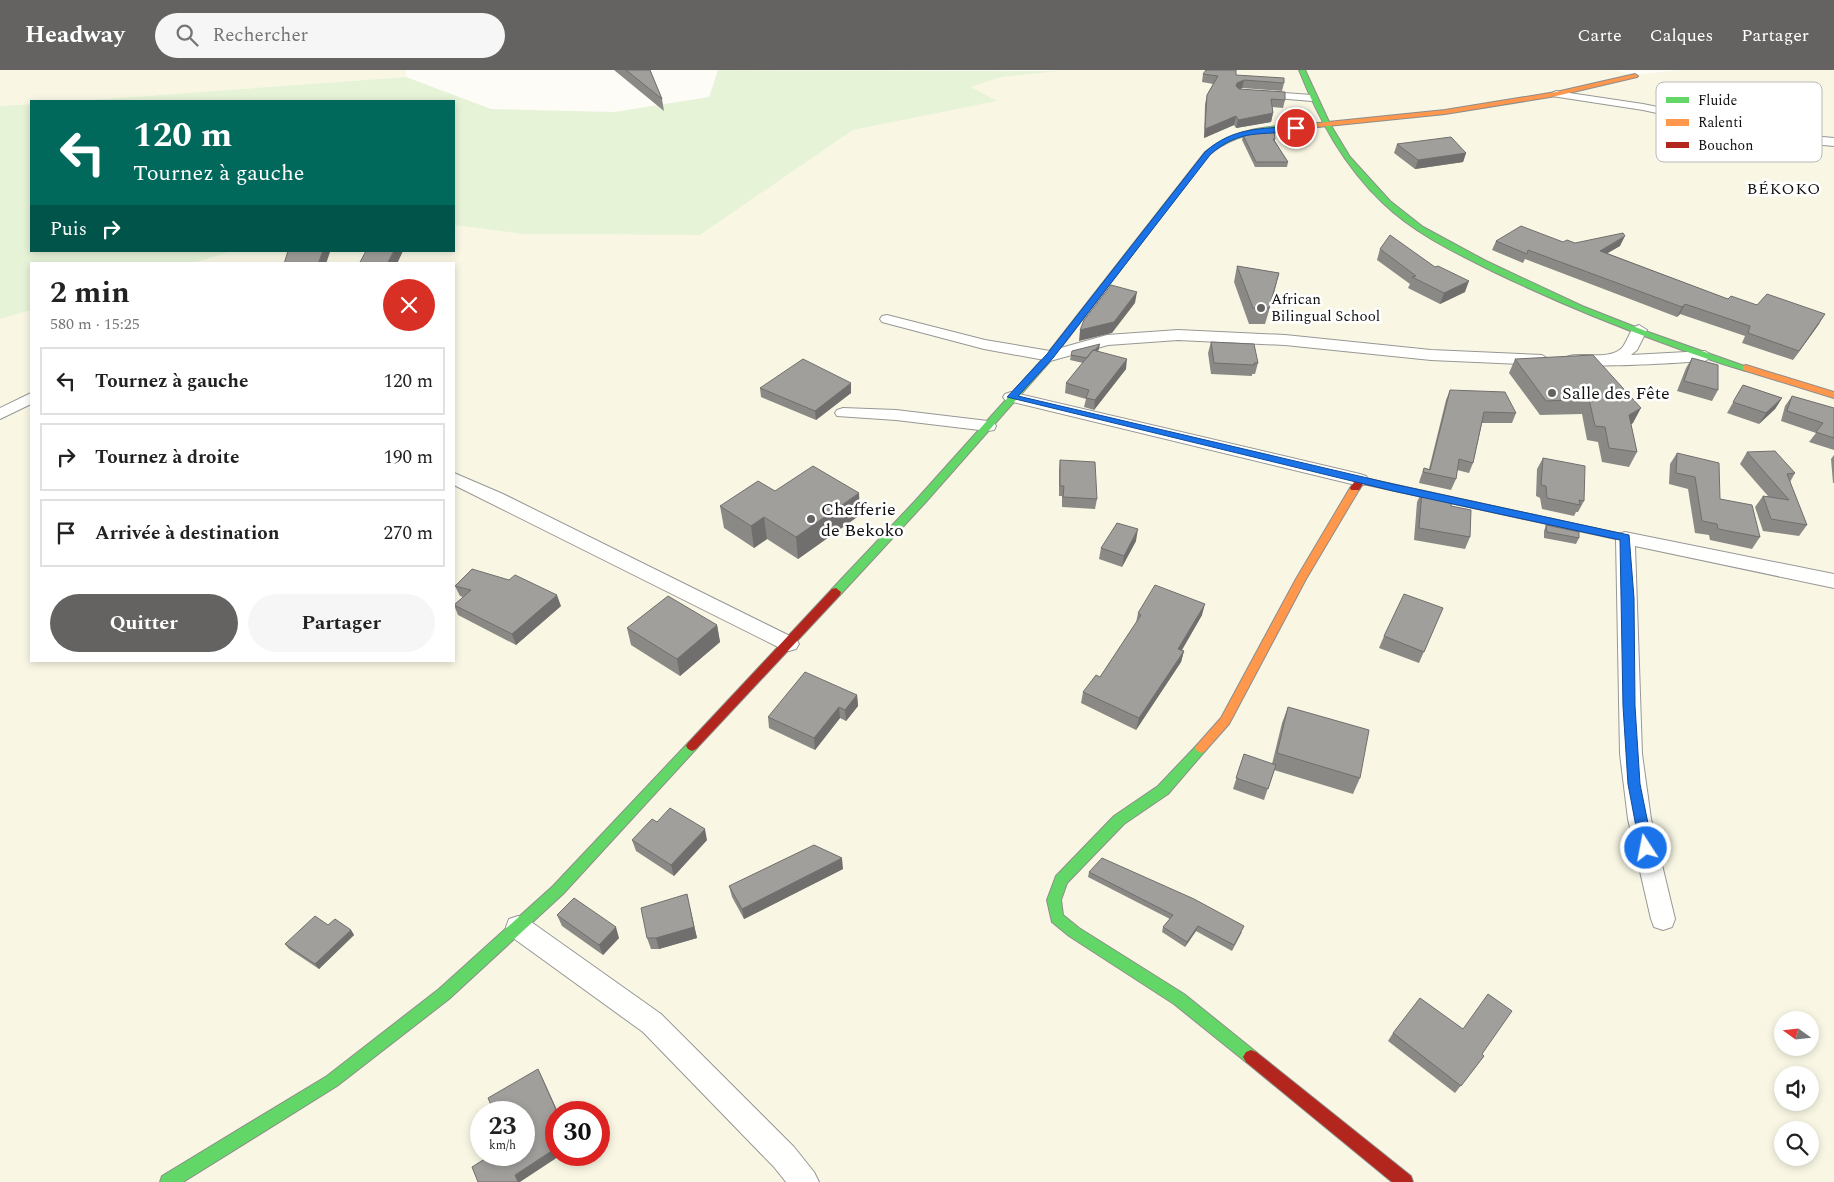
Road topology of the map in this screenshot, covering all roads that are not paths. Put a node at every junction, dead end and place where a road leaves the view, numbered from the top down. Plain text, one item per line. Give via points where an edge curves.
1 (1302, 70) edge
2 (1635, 76) dead end
3 (1242, 93) edge
4 (1556, 94) junction
5 (1312, 98) junction
6 (1656, 110) edge
7 (1326, 126) junction
8 (887, 319) dead end
9 (1639, 330) junction
10 (1050, 356) junction
11 (1705, 356) junction
12 (1612, 361) junction
13 (1834, 395) edge
14 (1012, 397) junction
15 (30, 399) edge
16 (843, 413) dead end
17 (0, 414) edge
18 (988, 426) junction
19 (455, 478) edge
20 (1360, 480) junction
21 (1625, 538) junction
22 (1834, 581) edge
23 (789, 644) junction
24 (1663, 919) dead end
25 (518, 927) junction
26 (168, 1182) edge
27 (804, 1182) edge
28 (1405, 1182) edge

1 - 5 street
2 - 4 street
3 - 5 street
4 - 6 street
4 - 7 street via 1445,112
5 - 7 street
7 - 9 street via 1350,162 1387,204 1444,242 1550,296
7 - 10 street via 1239,133 1221,141 1207,153
8 - 10 street via 984,344
9 - 11 street
9 - 12 street via 1629,350
10 - 12 street via 1106,340 1178,335 1285,340 1431,356
10 - 14 street
11 - 12 street
11 - 13 street
14 - 18 street
14 - 20 street
15 - 17 street
16 - 18 street via 896,415
18 - 23 street
19 - 23 street
20 - 21 street
20 - 28 street via 1301,579 1225,721 1163,790 1118,820 1061,880 1054,900 1057,918 1074,932 1179,999
21 - 22 street
21 - 24 street via 1634,784
23 - 25 street via 558,890
25 - 26 street via 444,994 332,1081
25 - 27 street via 652,1023 784,1157

